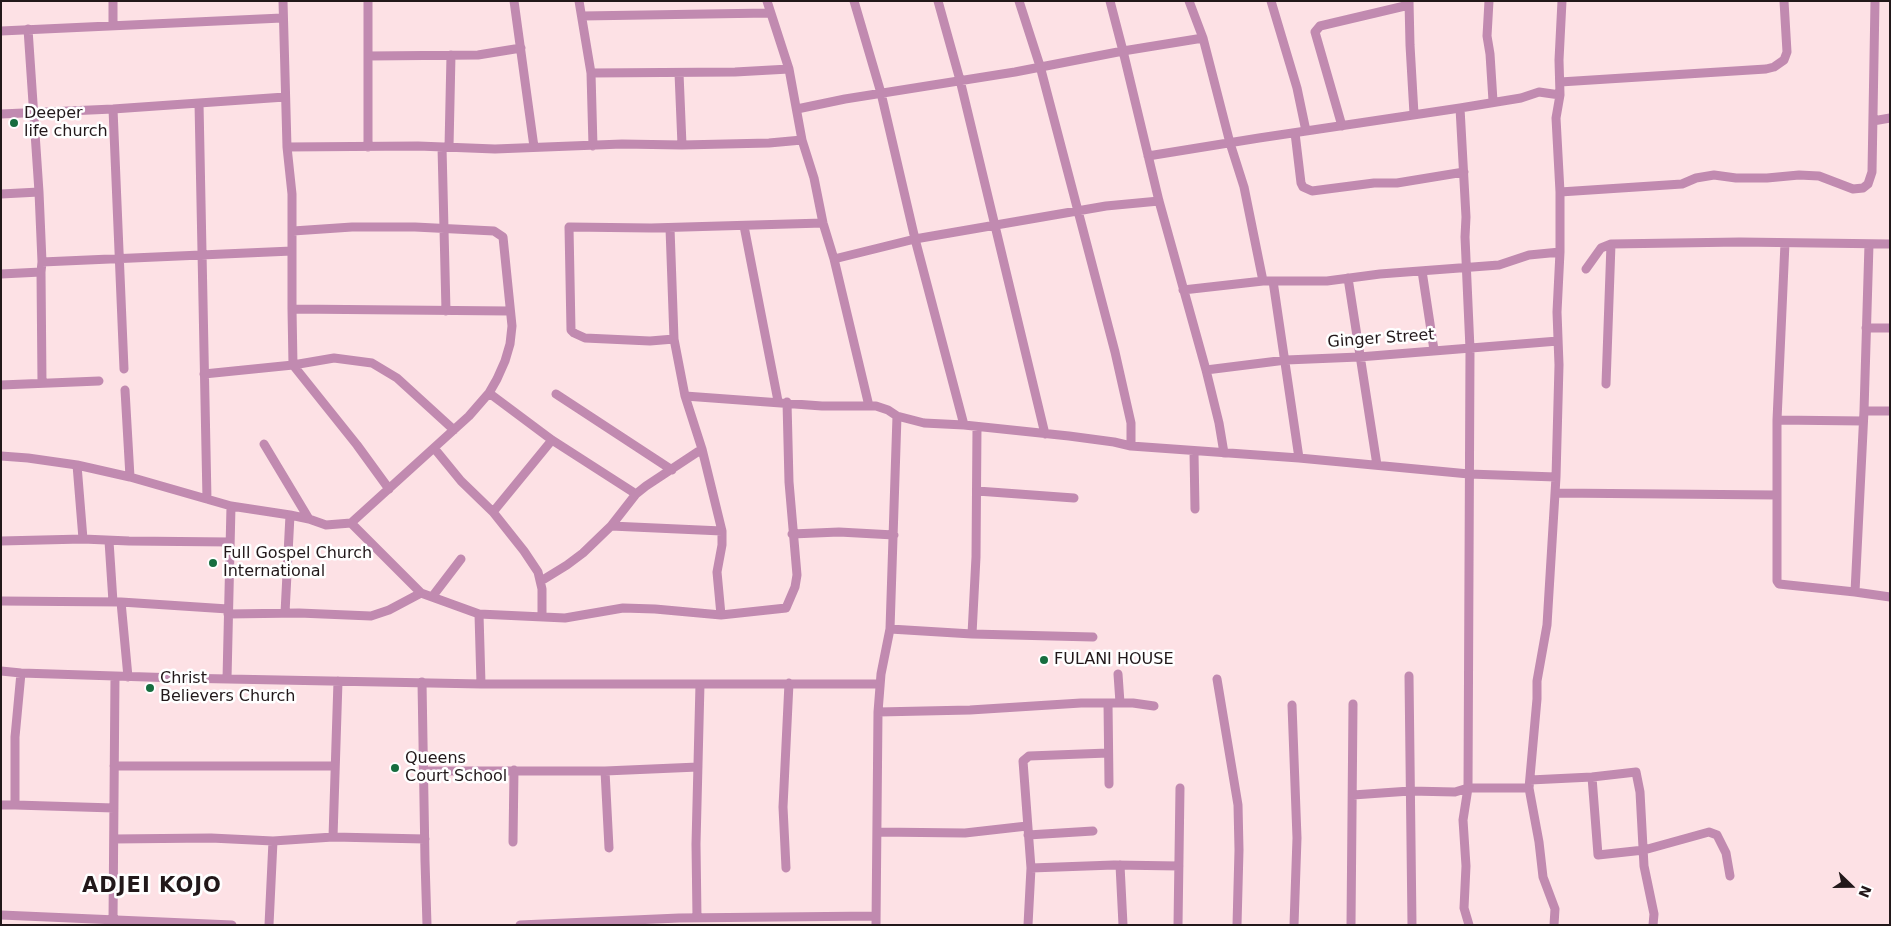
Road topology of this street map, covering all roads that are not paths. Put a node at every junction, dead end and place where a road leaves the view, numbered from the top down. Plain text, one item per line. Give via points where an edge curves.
1 (113, 1) edge
2 (282, 1) edge
3 (368, 1) edge
4 (514, 1) edge
5 (579, 1) edge
6 (766, 1) edge
7 (854, 1) edge
8 (938, 1) edge
9 (1019, 1) edge
10 (1110, 1) edge
11 (1189, 1) edge
12 (1271, 1) edge
13 (1489, 1) edge
14 (1562, 1) edge
15 (1784, 1) edge
16 (1875, 1) edge
17 (1409, 3) edge
18 (769, 14) junction
19 (582, 16) junction
20 (282, 18) junction
21 (114, 25) junction
22 (28, 29) junction
23 (1, 31) edge
24 (1202, 38) junction
25 (521, 48) junction
26 (1123, 51) junction
27 (450, 55) junction
28 (369, 56) junction
29 (1040, 66) junction
30 (789, 69) junction
31 (591, 73) junction
32 (679, 73) junction
33 (960, 80) junction
34 (1560, 82) junction
35 (881, 94) junction
36 (1560, 95) junction
37 (285, 97) junction
38 (1493, 101) junction
39 (199, 102) junction
40 (1460, 108) junction
41 (113, 109) junction
42 (797, 109) junction
43 (34, 112) junction
44 (1, 114) edge
45 (1414, 114) junction
46 (1890, 118) edge
47 (1873, 121) junction
48 (1342, 126) junction
49 (1306, 132) junction
50 (1295, 133) junction
51 (802, 140) junction
52 (1230, 143) junction
53 (682, 145) junction
54 (593, 146) junction
55 (287, 147) junction
56 (446, 147) junction
57 (534, 147) junction
58 (368, 148) junction
59 (1148, 156) junction
60 (1464, 172) junction
61 (39, 192) junction
62 (1560, 192) junction
63 (1, 194) edge
64 (1158, 201) junction
65 (1078, 211) junction
66 (823, 223) junction
67 (996, 225) junction
68 (744, 226) junction
69 (444, 228) junction
70 (670, 228) junction
71 (293, 231) junction
72 (915, 239) junction
73 (1785, 243) junction
74 (1611, 244) junction
75 (1869, 244) junction
76 (1890, 244) edge
77 (292, 251) junction
78 (1560, 252) junction
79 (201, 255) junction
80 (121, 259) junction
81 (834, 259) junction
82 (42, 267) junction
83 (1467, 268) junction
84 (1586, 270) dead end
85 (1422, 271) junction
86 (1, 274) edge
87 (1348, 278) junction
88 (1263, 281) junction
89 (1273, 281) junction
90 (1183, 290) junction
91 (292, 309) junction
92 (446, 311) junction
93 (509, 311) junction
94 (1866, 328) junction
95 (1890, 328) edge
96 (674, 339) junction
97 (1558, 341) junction
98 (1470, 349) junction
99 (1434, 350) junction
100 (1359, 357) junction
101 (1286, 360) junction
102 (293, 366) junction
103 (124, 369) dead end
104 (1206, 370) junction
105 (204, 374) junction
106 (99, 381) dead end
107 (42, 383) junction
108 (1606, 384) dead end
109 (1, 385) edge
110 (126, 390) dead end
111 (489, 393) junction
112 (556, 394) dead end
113 (685, 396) junction
114 (782, 402) junction
115 (869, 406) junction
116 (1864, 411) junction
117 (1890, 411) edge
118 (897, 416) junction
119 (1778, 420) junction
120 (1863, 421) junction
121 (964, 425) junction
122 (977, 427) junction
123 (454, 430) junction
124 (1045, 434) junction
125 (552, 440) junction
126 (264, 444) dead end
127 (1131, 446) junction
128 (434, 448) junction
129 (702, 450) junction
130 (1194, 452) junction
131 (1224, 453) junction
132 (1, 456) edge
133 (1299, 458) junction
134 (77, 465) junction
135 (1377, 465) junction
136 (672, 470) junction
137 (1469, 474) junction
138 (130, 477) junction
139 (1556, 477) junction
140 (389, 489) junction
141 (977, 491) junction
142 (636, 494) junction
143 (1555, 494) junction
144 (1776, 495) junction
145 (1074, 498) dead end
146 (207, 499) junction
147 (231, 506) junction
148 (1195, 509) dead end
149 (493, 512) junction
150 (290, 515) junction
151 (310, 519) junction
152 (351, 523) junction
153 (611, 526) junction
154 (722, 531) junction
155 (792, 534) junction
156 (894, 535) junction
157 (83, 539) junction
158 (1, 541) edge
159 (109, 541) junction
160 (230, 542) junction
161 (462, 560) dead end
162 (541, 582) junction
163 (1855, 592) junction
164 (421, 593) junction
165 (432, 597) junction
166 (1890, 597) edge
167 (1, 601) edge
168 (117, 602) junction
169 (228, 611) junction
170 (285, 613) junction
171 (479, 614) junction
172 (721, 615) junction
173 (542, 617) junction
174 (890, 629) junction
175 (972, 634) junction
176 (1092, 637) dead end
177 (1, 671) edge
178 (22, 673) junction
179 (1118, 674) dead end
180 (115, 676) junction
181 (1409, 676) dead end
182 (128, 677) junction
183 (227, 679) junction
184 (1217, 679) dead end
185 (338, 681) junction
186 (422, 682) junction
187 (789, 683) junction
188 (480, 684) junction
189 (700, 684) junction
190 (880, 684) junction
191 (1108, 703) junction
192 (1120, 703) junction
193 (1353, 704) dead end
194 (1292, 705) dead end
195 (1154, 706) dead end
196 (878, 712) junction
197 (1108, 753) junction
198 (114, 766) junction
199 (335, 766) junction
200 (698, 767) junction
201 (514, 770) junction
202 (424, 771) junction
203 (605, 771) junction
204 (1592, 777) junction
205 (1109, 784) dead end
206 (1529, 784) junction
207 (1180, 788) dead end
208 (1468, 788) junction
209 (1410, 792) junction
210 (1353, 795) junction
211 (1, 805) edge
212 (15, 805) junction
213 (114, 808) junction
214 (1027, 830) junction
215 (1093, 831) dead end
216 (877, 832) junction
217 (333, 838) junction
218 (114, 839) junction
219 (424, 839) junction
220 (273, 841) junction
221 (513, 842) dead end
222 (609, 848) dead end
223 (1644, 850) junction
224 (1120, 865) junction
225 (1178, 866) junction
226 (786, 868) dead end
227 (1030, 868) junction
228 (1730, 876) dead end
229 (1, 915) edge
230 (697, 918) junction
231 (113, 920) junction
232 (876, 920) edge
233 (765, 921) edge
234 (66, 922) edge
235 (679, 922) edge
236 (169, 923) edge
237 (232, 925) edge
238 (269, 925) edge
239 (427, 925) edge
240 (520, 925) edge
241 (1028, 925) edge
242 (1123, 925) edge
243 (1178, 925) edge
244 (1237, 925) edge
245 (1294, 925) edge
246 (1351, 925) edge
247 (1412, 925) edge
248 (1469, 925) edge
249 (1554, 925) edge
250 (1653, 925) edge

1 - 21 street
2 - 20 street
3 - 28 street
4 - 25 street
5 - 19 street
6 - 18 street
7 - 35 street
8 - 33 street
9 - 29 street
10 - 26 street
11 - 24 street
12 - 49 street via 1297,88
13 - 38 street via 1487,36
14 - 34 street
15 - 34 street via 1788,52 1784,60 1774,67
16 - 47 street
17 - 45 street
17 - 48 street via 1320,26 1315,32
18 - 19 street
18 - 30 street
19 - 31 street
20 - 21 street
20 - 37 street
21 - 22 street
22 - 23 street
22 - 43 street
24 - 26 street
24 - 52 street
25 - 27 street via 478,55
25 - 57 street
26 - 29 street
26 - 59 street
27 - 28 street
27 - 56 street
28 - 58 street
29 - 33 street
29 - 65 street
30 - 32 street
30 - 42 street
31 - 32 street
31 - 54 street
32 - 53 street
33 - 35 street
33 - 67 street
34 - 36 street
35 - 42 street
35 - 72 street
36 - 38 street via 1539,92
36 - 62 street via 1556,118
37 - 39 street
37 - 55 street
38 - 40 street
39 - 41 street
39 - 79 street
40 - 45 street
40 - 60 street
41 - 43 street
41 - 80 street
42 - 51 street
43 - 44 street
43 - 61 street
45 - 48 street
46 - 47 street
47 - 62 street via 1871,176 1868,184 1857,189 1819,176 1736,178 1714,175 1682,184
48 - 49 street
49 - 50 street
50 - 52 street
50 - 60 street via 1300,183 1312,191
51 - 53 street
51 - 66 street
52 - 59 street
52 - 88 street via 1249,207
53 - 54 street
54 - 57 street
55 - 58 street
55 - 71 street
56 - 57 street
56 - 58 street
56 - 69 street
59 - 64 street
60 - 83 street
61 - 63 street
61 - 82 street
62 - 78 street
64 - 65 street
64 - 90 street
65 - 67 street
65 - 127 street via 1127,405
66 - 68 street
66 - 81 street
67 - 72 street
67 - 124 street
68 - 70 street
68 - 114 street
69 - 71 street via 352,227
69 - 92 street
69 - 93 street via 494,232 503,237
70 - 96 street
70 - 96 street via 570,227 571,330 585,338
71 - 77 street
72 - 81 street
72 - 121 street
73 - 74 street
73 - 75 street
73 - 119 street
74 - 84 street via 1601,248
74 - 108 street
75 - 76 street
75 - 94 street
77 - 79 street
77 - 91 street
78 - 83 street
78 - 97 street
79 - 80 street
79 - 105 street
80 - 82 street
80 - 103 street
81 - 115 street
82 - 86 street
82 - 107 street
83 - 85 street
83 - 98 street
85 - 87 street
85 - 99 street
87 - 89 street via 1319,282
87 - 100 street
88 - 89 street
88 - 90 street
89 - 101 street
90 - 104 street
91 - 92 street
91 - 102 street
92 - 93 street
93 - 111 street via 512,326 510,344
94 - 95 street
94 - 116 street
96 - 113 street
97 - 98 street, Ginger Street
97 - 139 street
98 - 99 street, Ginger Street
98 - 137 street
99 - 100 street, Ginger Street
100 - 101 street, Ginger Street
100 - 135 street
101 - 104 street, Ginger Street
101 - 133 street
102 - 105 street
102 - 123 street via 334,358 372,364 397,378
102 - 140 street
104 - 131 street
105 - 146 street
106 - 107 street
107 - 109 street
110 - 138 street
111 - 123 street
111 - 125 street
112 - 136 street
113 - 114 street
113 - 129 street
114 - 115 street
114 - 155 street
115 - 118 street via 881,407
116 - 117 street
116 - 120 street
118 - 121 street via 924,423
118 - 156 street
119 - 120 street
119 - 144 street
120 - 163 street
121 - 122 street
122 - 124 street
122 - 141 street
123 - 128 street
124 - 127 street
125 - 142 street
125 - 149 street
126 - 151 street
127 - 130 street
128 - 140 street
128 - 149 street via 461,481
129 - 136 street
129 - 154 street
130 - 131 street
130 - 148 street
131 - 133 street
132 - 134 street
133 - 135 street
134 - 138 street
134 - 157 street
135 - 137 street
136 - 142 street
137 - 139 street
137 - 208 street
138 - 146 street
139 - 143 street
140 - 152 street
141 - 145 street
141 - 175 street
142 - 153 street
143 - 144 street
143 - 206 street via 1548,615 1537,681
144 - 163 street via 1779,584
146 - 147 street
147 - 150 street
147 - 160 street
149 - 162 street via 524,551
150 - 151 street
150 - 170 street
151 - 152 street via 326,525
152 - 164 street
153 - 154 street
153 - 162 street via 567,566
154 - 172 street via 717,572
155 - 156 street
155 - 172 street via 796,580 786,608
156 - 174 street
157 - 158 street
157 - 159 street
159 - 160 street
159 - 168 street
160 - 169 street
161 - 165 street
162 - 173 street
163 - 166 street
164 - 165 street
164 - 170 street via 372,616
165 - 171 street
167 - 168 street
168 - 169 street
168 - 182 street
169 - 170 street
169 - 183 street
171 - 173 street
171 - 188 street
172 - 173 street via 623,608 565,618
174 - 175 street
174 - 190 street
175 - 176 street
177 - 178 street
178 - 180 street
178 - 212 street via 15,737
179 - 192 street
180 - 182 street
180 - 198 street
181 - 209 street
182 - 183 street
183 - 185 street
184 - 244 street via 1238,804
185 - 186 street
185 - 199 street
186 - 188 street
186 - 202 street
187 - 189 street
187 - 190 street
187 - 226 street via 783,807
188 - 189 street
189 - 200 street
190 - 196 street
191 - 192 street
191 - 196 street
191 - 197 street
192 - 195 street
193 - 210 street
194 - 245 street via 1297,838
196 - 216 street
197 - 205 street
197 - 214 street via 1025,758
198 - 199 street
198 - 213 street
199 - 217 street
200 - 203 street
200 - 230 street
201 - 202 street
201 - 203 street
201 - 221 street
202 - 219 street
203 - 222 street
204 - 206 street
204 - 223 street via 1636,772
204 - 223 street via 1598,855
206 - 208 street
206 - 249 street via 1543,877 1555,909
207 - 225 street
208 - 209 street via 1455,792
208 - 248 street via 1462,820 1466,866 1464,908
209 - 210 street
209 - 247 street
210 - 246 street
211 - 212 street
212 - 213 street
213 - 218 street
214 - 215 street
214 - 216 street
214 - 227 street
216 - 232 street
217 - 219 street
217 - 220 street
218 - 220 street
218 - 231 street
219 - 239 street
220 - 238 street
223 - 228 street via 1709,832 1717,835 1726,853
223 - 250 street
224 - 225 street
224 - 227 street
224 - 242 street
225 - 243 street
227 - 241 street
229 - 234 street
230 - 233 street
230 - 235 street
231 - 234 street
231 - 236 street
232 - 233 street
235 - 240 street
236 - 237 street

